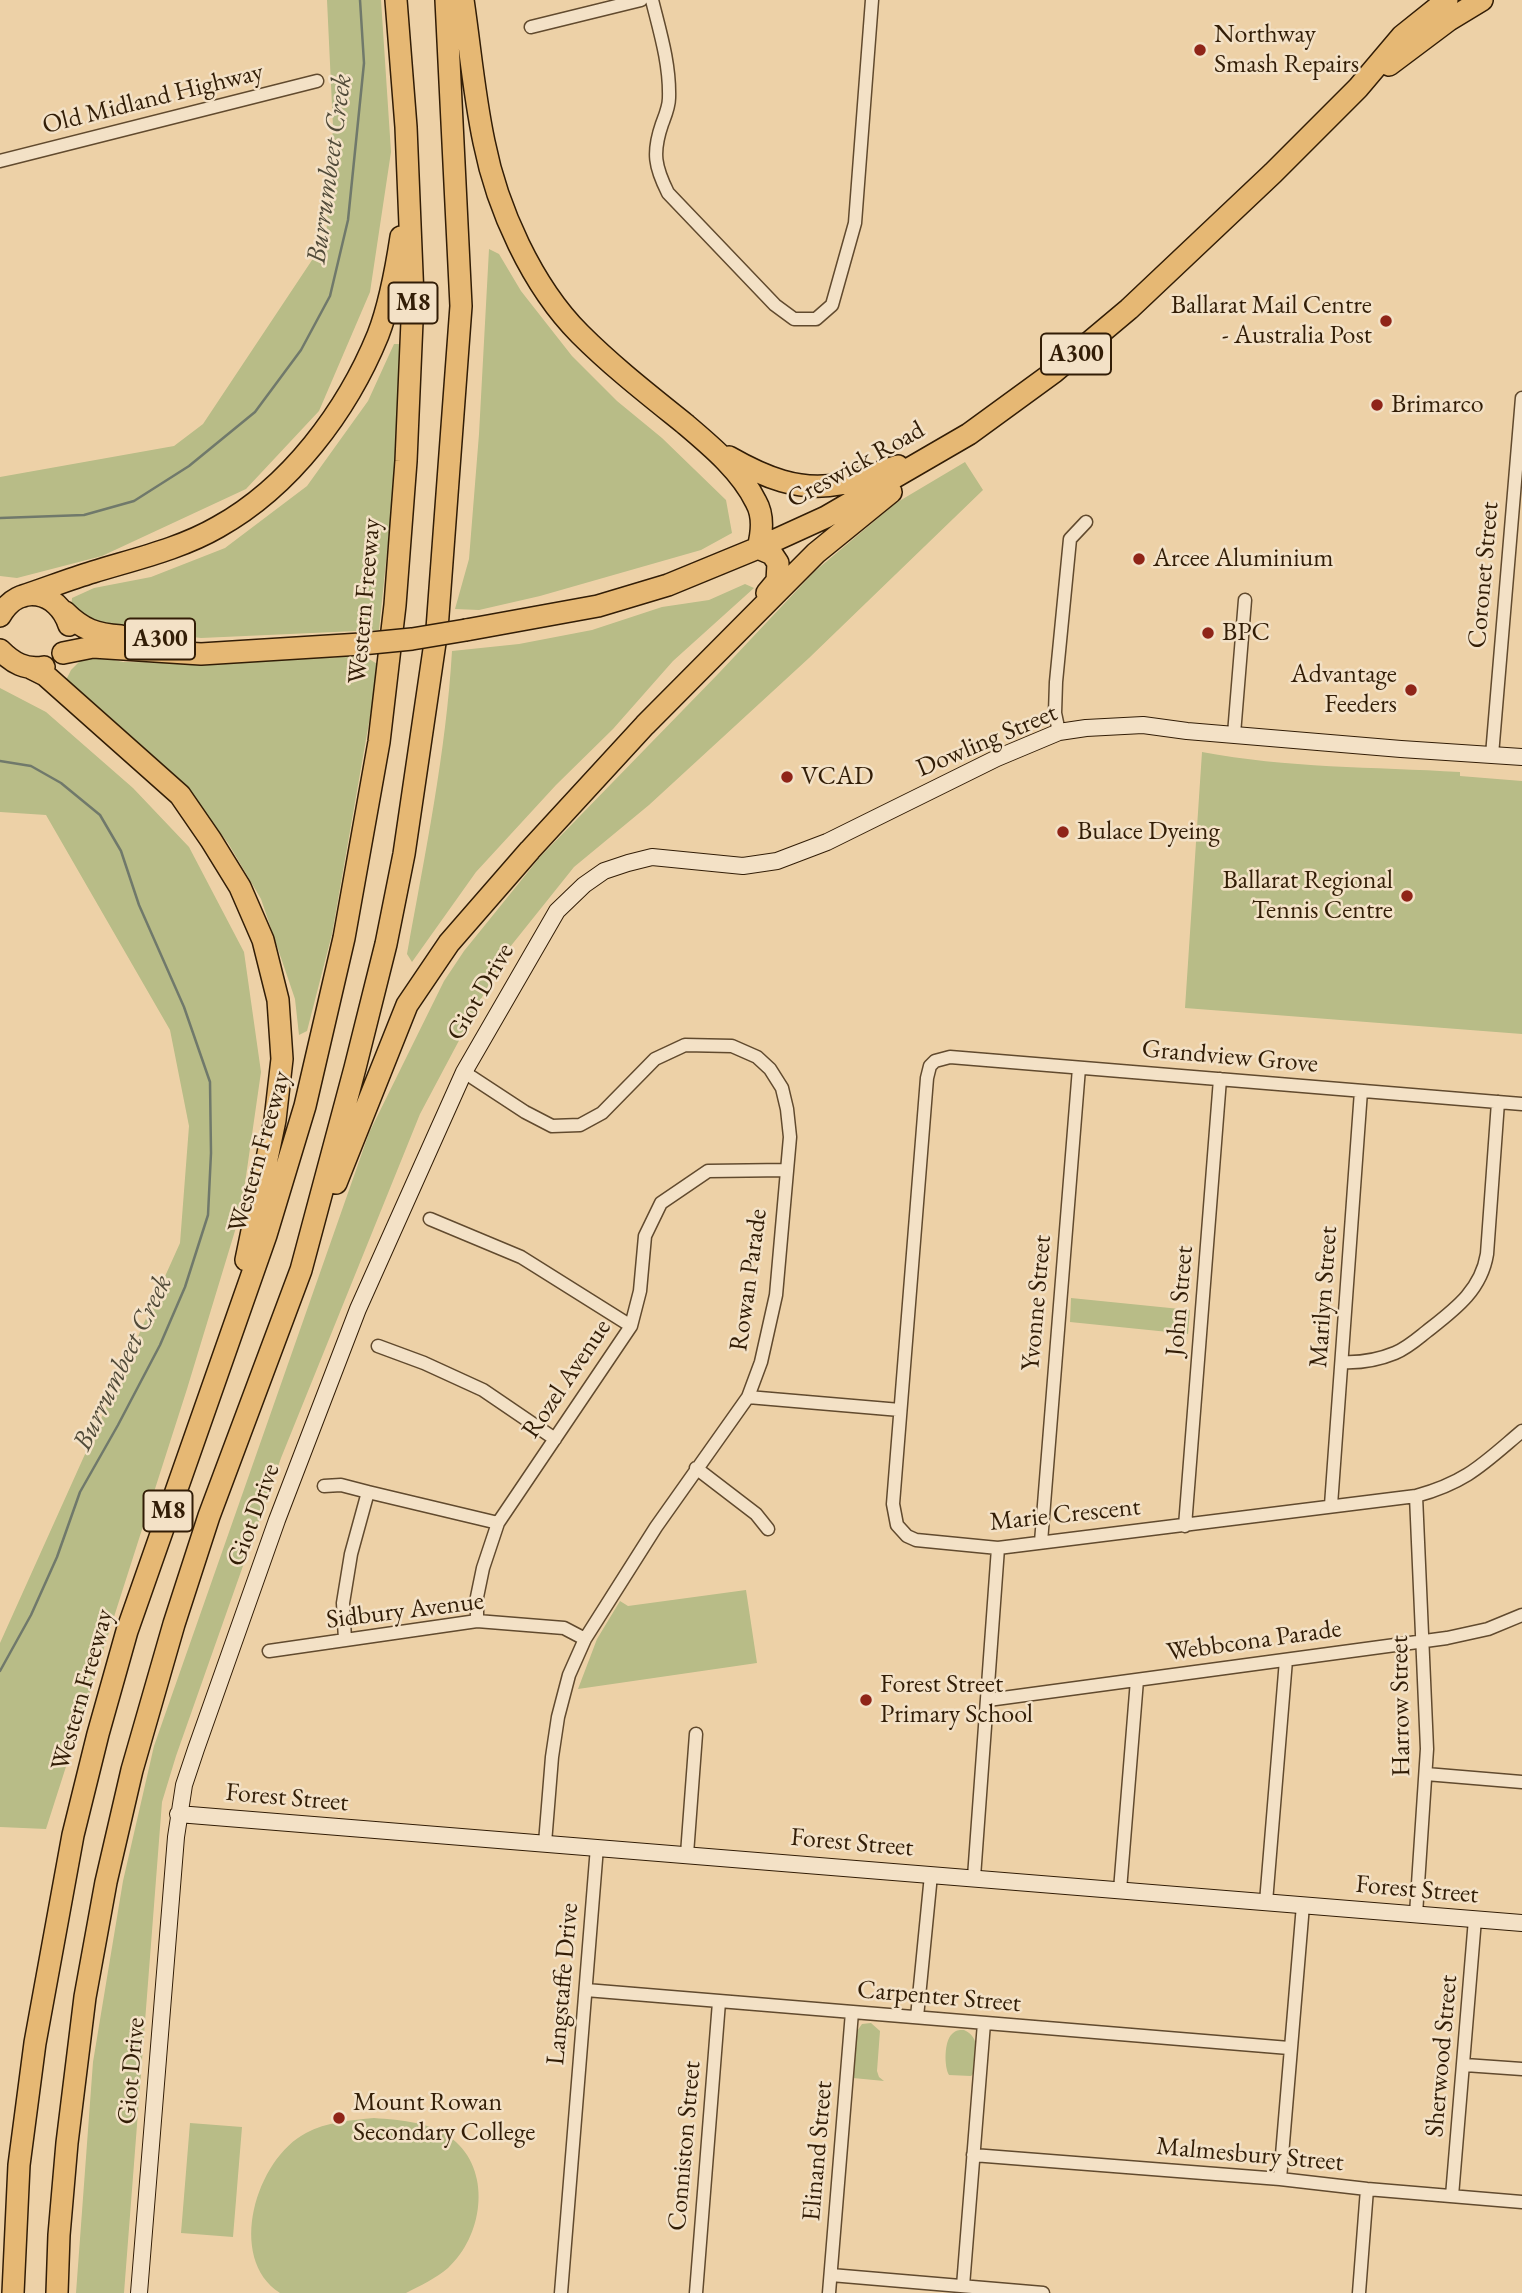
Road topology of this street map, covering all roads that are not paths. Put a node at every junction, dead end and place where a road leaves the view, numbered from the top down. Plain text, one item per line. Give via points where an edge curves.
1 (396, 0) edge
2 (446, 0) edge
3 (463, 0) edge
4 (641, 0) edge
5 (652, 0) edge
6 (872, 0) edge
7 (1447, 0) edge
8 (1482, 0) edge
9 (531, 27) dead end
10 (317, 81) dead end
11 (1358, 88) junction
12 (0, 161) edge
13 (408, 190) junction
14 (1522, 398) edge
15 (712, 448) junction
16 (935, 454) junction
17 (1086, 523) dead end
18 (758, 548) junction
19 (23, 596) junction
20 (1245, 600) dead end
21 (65, 612) junction
22 (1, 614) edge
23 (727, 641) junction
24 (1, 650) edge
25 (263, 650) junction
26 (63, 653) junction
27 (31, 668) junction
28 (1059, 732) junction
29 (1234, 734) junction
30 (1492, 755) junction
31 (1522, 757) edge
32 (653, 858) joint
33 (931, 1056) joint
34 (1079, 1068) junction
35 (464, 1072) junction
36 (1220, 1079) junction
37 (1361, 1091) junction
38 (1497, 1102) junction
39 (1522, 1104) edge
40 (787, 1170) junction
41 (430, 1219) dead end
42 (301, 1270) junction
43 (631, 1326) junction
44 (379, 1346) dead end
45 (223, 1360) junction
46 (1342, 1362) junction
47 (748, 1397) junction
48 (900, 1410) junction
49 (1522, 1431) edge
50 (555, 1439) junction
51 (696, 1468) junction
52 (324, 1486) dead end
53 (368, 1492) junction
54 (1416, 1496) junction
55 (1331, 1505) junction
56 (498, 1523) junction
57 (1185, 1526) junction
58 (768, 1529) dead end
59 (1041, 1542) junction
60 (998, 1548) junction
61 (1522, 1615) edge
62 (477, 1621) junction
63 (585, 1639) junction
64 (345, 1640) junction
65 (1423, 1641) junction
66 (269, 1651) dead end
67 (1286, 1660) junction
68 (1137, 1680) junction
69 (988, 1700) junction
70 (696, 1734) dead end
71 (1426, 1774) junction
72 (1522, 1782) edge
73 (178, 1814) junction
74 (545, 1843) junction
75 (597, 1847) junction
76 (687, 1854) junction
77 (931, 1875) junction
78 (974, 1877) junction
79 (1120, 1889) junction
80 (1266, 1902) junction
81 (1303, 1905) junction
82 (1416, 1914) junction
83 (1475, 1919) junction
84 (1522, 1923) edge
85 (586, 1990) junction
86 (719, 2002) junction
87 (852, 2012) junction
88 (917, 2017) junction
89 (984, 2023) junction
90 (1289, 2048) junction
91 (1465, 2065) junction
92 (1522, 2069) edge
93 (974, 2155) junction
94 (19, 2165) junction
95 (1280, 2179) junction
96 (1367, 2189) junction
97 (1452, 2196) junction
98 (1522, 2202) edge
99 (831, 2276) junction
100 (963, 2286) junction
101 (6, 2293) edge
102 (13, 2293) edge
103 (57, 2293) edge
104 (139, 2293) edge
105 (561, 2293) edge
106 (696, 2293) edge
107 (829, 2293) edge
108 (1043, 2293) edge
109 (1359, 2293) edge

1 - 13 highway, Western Freeway / M8
2 - 42 highway, M8 via 461,306 437,629 386,944
3 - 15 highway via 484,142 517,240 544,288 577,332
4 - 9 street
5 - 6 street via 669,82 669,103 656,150 658,173 668,193 794,319 816,319 832,305 855,223
7 - 11 highway, Creswick Road / A300 via 1402,36
8 - 11 highway, Creswick Road / A300
10 - 12 street, Old Midland Highway
11 - 16 highway, Creswick Road / A300 via 1129,309 1054,372
13 - 19 highway via 395,276 378,335 341,407 310,450 265,494 218,527 160,552
13 - 45 highway, Western Freeway / M8 via 413,298 406,461 379,742 344,938 305,1106
14 - 30 street, Coronet Street
15 - 16 highway via 760,475 816,488
15 - 18 highway via 758,504 762,527
16 - 18 highway, Creswick Road / A300 via 826,517
16 - 23 highway via 816,553
17 - 28 street via 1070,539 1056,682
18 - 23 highway via 776,558 777,581
18 - 25 highway, Creswick Road / A300, bridge via 668,585 598,606 412,639
19 - 21 highway, A300 via 46,597
19 - 22 highway
20 - 29 street
21 - 25 highway, Creswick Road / A300 via 99,635
21 - 26 highway via 69,637
23 - 42 highway via 538,840 449,943 407,1005
24 - 27 highway via 11,661
25 - 26 highway, Creswick Road / A300 via 201,654 93,648
26 - 27 highway, A300 via 46,666
27 - 45 highway via 45,675 180,795 240,887 263,940 278,1000 282,1059 275,1120
28 - 29 street, Dowling Street via 1143,725
28 - 32 street, Dowling Street via 827,842 777,861 743,866
29 - 30 street, Dowling Street
30 - 31 street, Dowling Street
32 - 35 street, Giot Drive via 604,872 557,911
33 - 34 street, Grandview Grove
33 - 48 street, Marie Crescent
34 - 36 street, Grandview Grove
34 - 59 street, Yvonne Street
35 - 40 street, Rowan Parade via 552,1126 580,1125 602,1112 655,1059 685,1045 733,1046 757,1057 782,1088 789,1137
35 - 73 street, Giot Drive via 358,1309 277,1520 196,1749
36 - 37 street, Grandview Grove
36 - 57 street, John Street
37 - 38 street, Grandview Grove
37 - 46 street, Marilyn Street
38 - 39 street, Grandview Grove
38 - 46 street via 1487,1254 1478,1283 1453,1311 1411,1344 1360,1363
40 - 43 street, Rozel Avenue via 708,1171 661,1203 645,1236 640,1291
40 - 47 street, Rowan Parade via 776,1295
41 - 43 street via 521,1257
42 - 103 highway, M8 via 209,1516 132,1770 85,1997 67,2143
43 - 50 street, Rozel Avenue
44 - 50 street via 483,1390
45 - 94 highway, Western Freeway / M8 via 127,1631 98,1734 51,1949
46 - 55 street, Marilyn Street
47 - 48 street
47 - 51 street, Rowan Parade
48 - 60 street, Marie Crescent via 893,1508 902,1532 922,1541
49 - 54 street, Marie Crescent via 1474,1472
50 - 56 street, Rozel Avenue
51 - 58 street via 756,1514
51 - 63 street, Rowan Parade
52 - 53 street
53 - 56 street
53 - 64 street via 343,1603
54 - 55 street, Marie Crescent
54 - 65 street, Harrow Street
55 - 57 street, Marie Crescent
56 - 62 street, Rozel Avenue via 483,1567
57 - 59 street, Marie Crescent
59 - 60 street, Marie Crescent
60 - 69 street
61 - 65 street, Webbcona Parade via 1488,1629
62 - 63 street, Sidbury Avenue via 564,1628
62 - 64 street, Sidbury Avenue
63 - 74 street, Rowan Parade via 558,1717
64 - 66 street, Sidbury Avenue
65 - 67 street, Webbcona Parade
65 - 71 street, Harrow Street
67 - 68 street, Webbcona Parade
67 - 80 street
68 - 69 street, Webbcona Parade
68 - 79 street
69 - 78 street
70 - 76 street
71 - 72 street
71 - 82 street, Harrow Street
73 - 74 street, Forest Street
73 - 104 street, Giot Drive
74 - 75 street, Forest Street
75 - 76 street, Forest Street
75 - 85 street, Langstaffe Drive
76 - 77 street, Forest Street
77 - 78 street, Forest Street
77 - 88 street
78 - 79 street, Forest Street
79 - 80 street, Forest Street
80 - 81 street, Forest Street
81 - 82 street, Forest Street
81 - 90 street
82 - 83 street, Forest Street
83 - 84 street, Forest Street
83 - 91 street, Sherwood Street
85 - 86 street, Carpenter Street
85 - 105 street, Langstaffe Drive
86 - 87 street, Carpenter Street
86 - 106 street, Conniston Street
87 - 88 street, Carpenter Street
87 - 99 street, Elinand Street
88 - 89 street, Carpenter Street
89 - 90 street, Carpenter Street
89 - 93 street
90 - 95 street
91 - 92 street
91 - 97 street, Sherwood Street
93 - 95 street, Malmesbury Street
93 - 100 street
94 - 101 highway
94 - 102 highway, Western Freeway / M8
95 - 96 street, Malmesbury Street
96 - 97 street, Malmesbury Street
96 - 109 street
97 - 98 street, Malmesbury Street
99 - 100 street
99 - 107 street, Elinand Street
100 - 108 street

